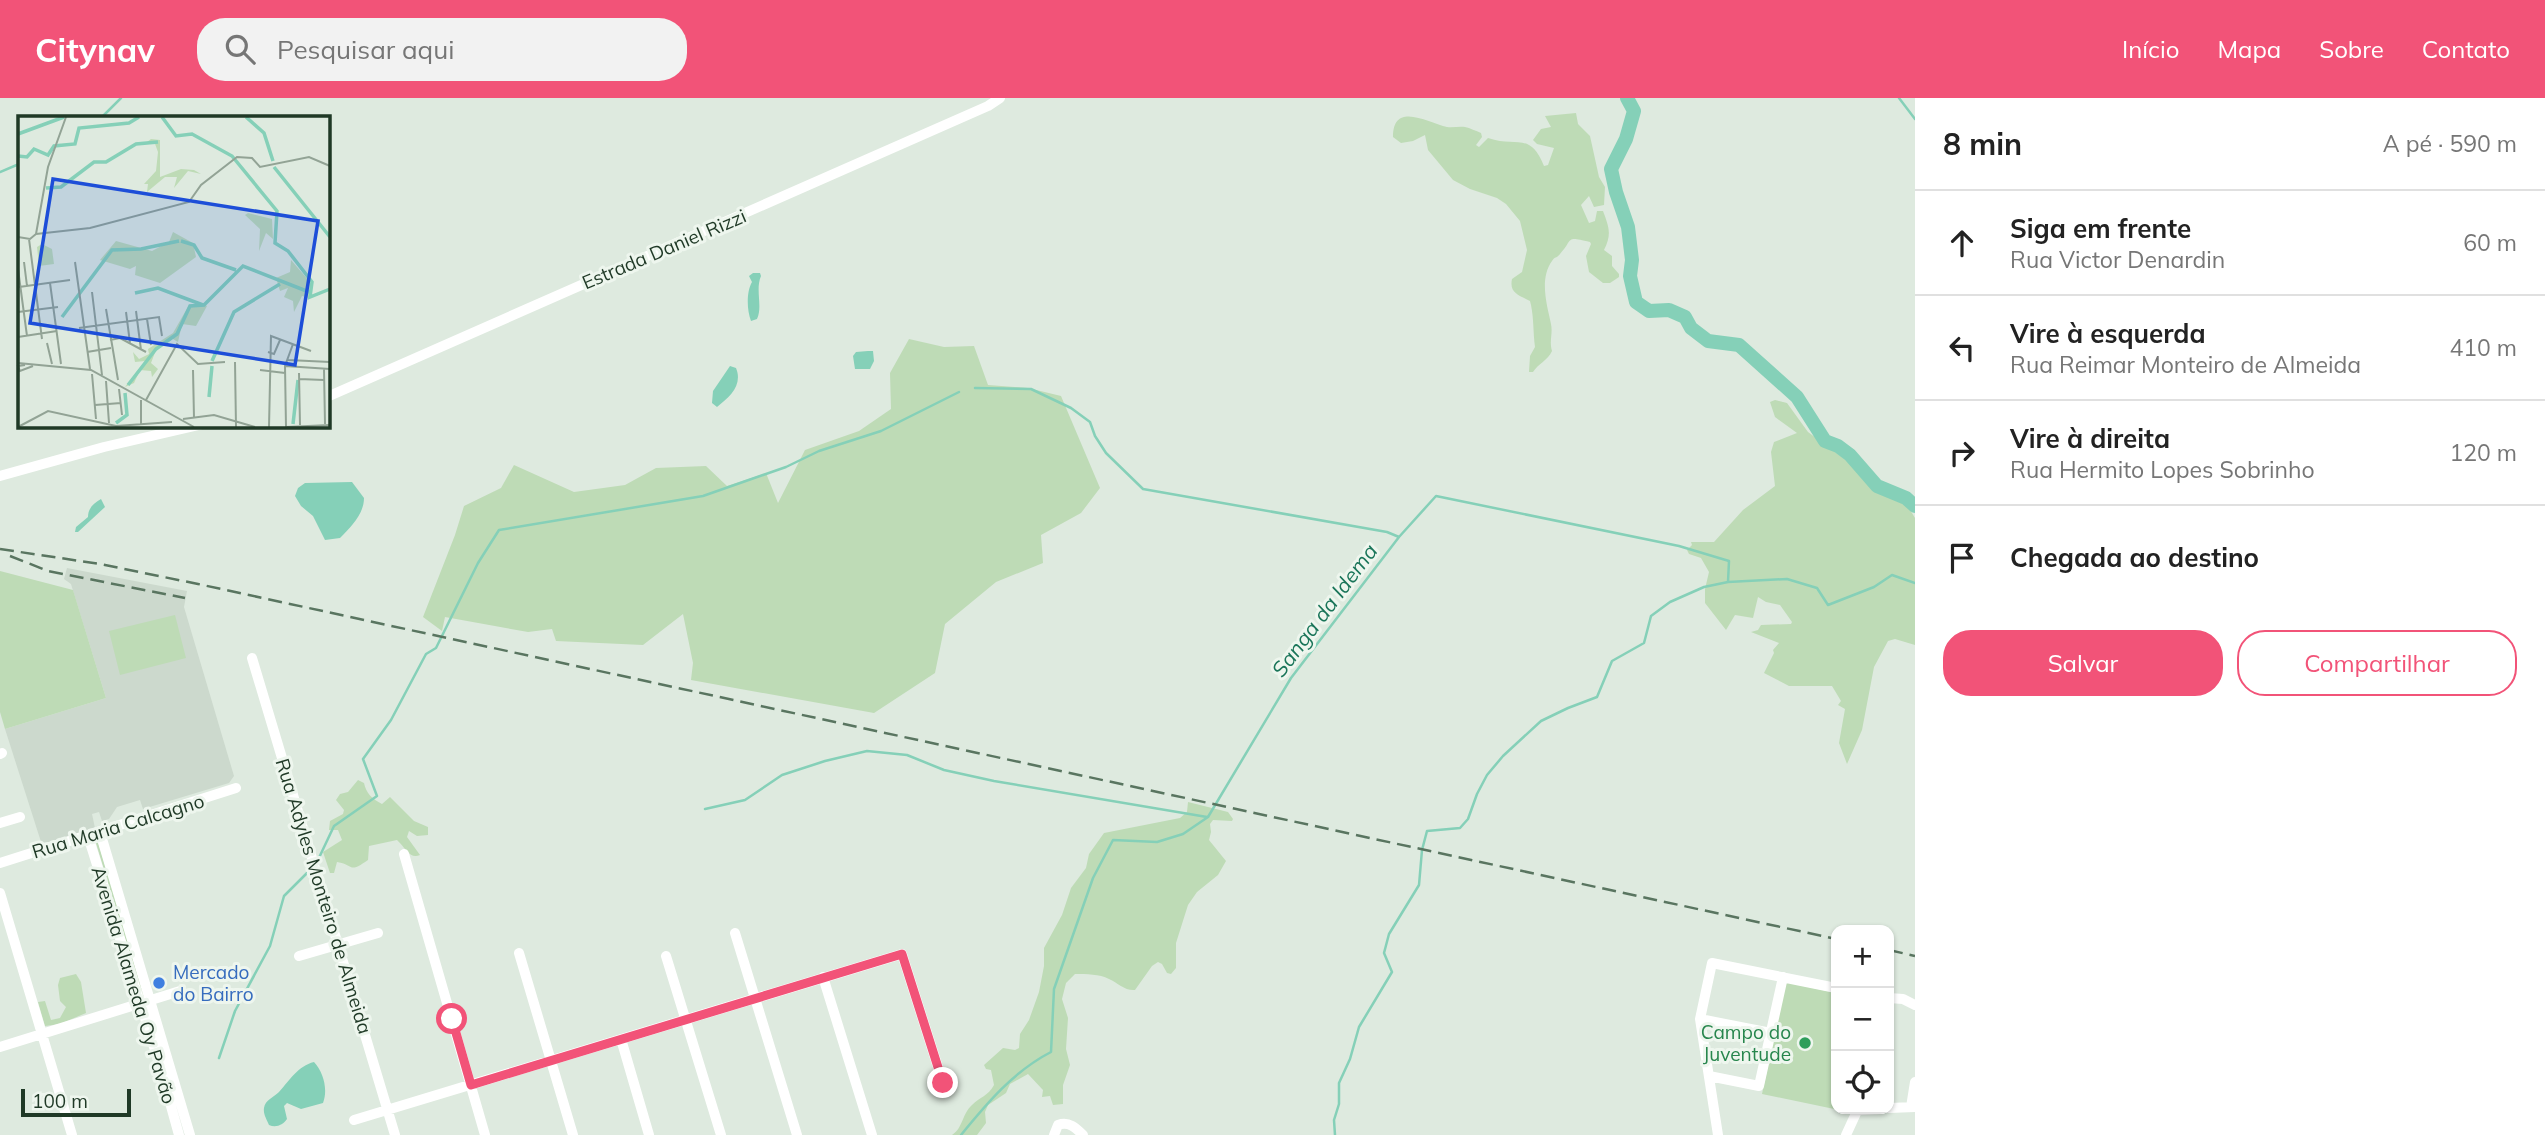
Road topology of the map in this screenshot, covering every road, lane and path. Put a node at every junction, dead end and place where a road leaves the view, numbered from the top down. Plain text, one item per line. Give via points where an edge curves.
1 (1000, 98) edge
2 (329, 396) edge
3 (190, 427) edge
4 (0, 476) edge
5 (252, 658) dead end
6 (236, 788) dead end
7 (20, 817) dead end
8 (0, 823) edge
9 (100, 832) junction
10 (88, 836) junction
11 (404, 854) dead end
12 (0, 863) edge
13 (0, 893) edge
14 (377, 933) dead end
15 (735, 933) dead end
16 (338, 945) junction
17 (519, 953) dead end
18 (299, 956) dead end
19 (666, 956) dead end
20 (823, 978) junction
21 (1783, 978) junction
22 (1831, 987) edge
23 (180, 991) dead end
24 (756, 998) junction
25 (1894, 998) edge
26 (146, 1002) junction
27 (1913, 1004) edge
28 (1700, 1019) junction
29 (685, 1020) junction
30 (1771, 1033) junction
31 (42, 1034) junction
32 (621, 1039) junction
33 (0, 1047) edge
34 (551, 1060) junction
35 (1709, 1076) junction
36 (1915, 1082) edge
37 (943, 1083) dead end
38 (471, 1085) junction
39 (1913, 1107) edge
40 (1894, 1108) edge
41 (388, 1110) junction
42 (1856, 1114) edge
43 (354, 1120) dead end
44 (72, 1135) edge
45 (179, 1135) edge
46 (190, 1135) edge
47 (395, 1135) edge
48 (485, 1135) edge
49 (573, 1135) edge
50 (649, 1135) edge
51 (721, 1135) edge
52 (797, 1135) edge
53 (872, 1135) edge
54 (1054, 1135) edge
55 (1083, 1135) edge
56 (1718, 1135) edge
57 (1846, 1135) edge

1 - 2 street, Estrada Daniel Rizzi
3 - 4 street
5 - 16 street, Rua Adyles Monteiro de Almeida
6 - 9 street, Rua Maria Calcagno
7 - 8 street
9 - 10 street, Rua Maria Calcagno
9 - 26 street, Avenida Alameda Oy Pavão
10 - 12 street, Rua Maria Calcagno
10 - 26 street, Avenida Alameda Oy Pavão
11 - 38 street
13 - 31 street
14 - 16 street
15 - 24 street
16 - 18 street
16 - 41 street, Rua Adyles Monteiro de Almeida
17 - 34 street
19 - 29 street
20 - 24 street
20 - 37 street via 902,954
20 - 53 street
21 - 22 street
21 - 28 street via 1712,963
21 - 30 street
23 - 26 street
24 - 29 street
24 - 52 street
25 - 27 street
26 - 31 street
26 - 45 street, Avenida Alameda Oy Pavão
26 - 46 street, Avenida Alameda Oy Pavão
28 - 30 street
28 - 35 street
29 - 32 street
29 - 51 street
30 - 35 street via 1759,1086
31 - 33 street
31 - 44 street
32 - 34 street
32 - 50 street
34 - 38 street
34 - 49 street
35 - 56 street
36 - 39 street
38 - 41 street
38 - 48 street
39 - 40 street
41 - 43 street
41 - 47 street, Rua Adyles Monteiro de Almeida
42 - 57 street
54 - 55 street via 1064,1123

